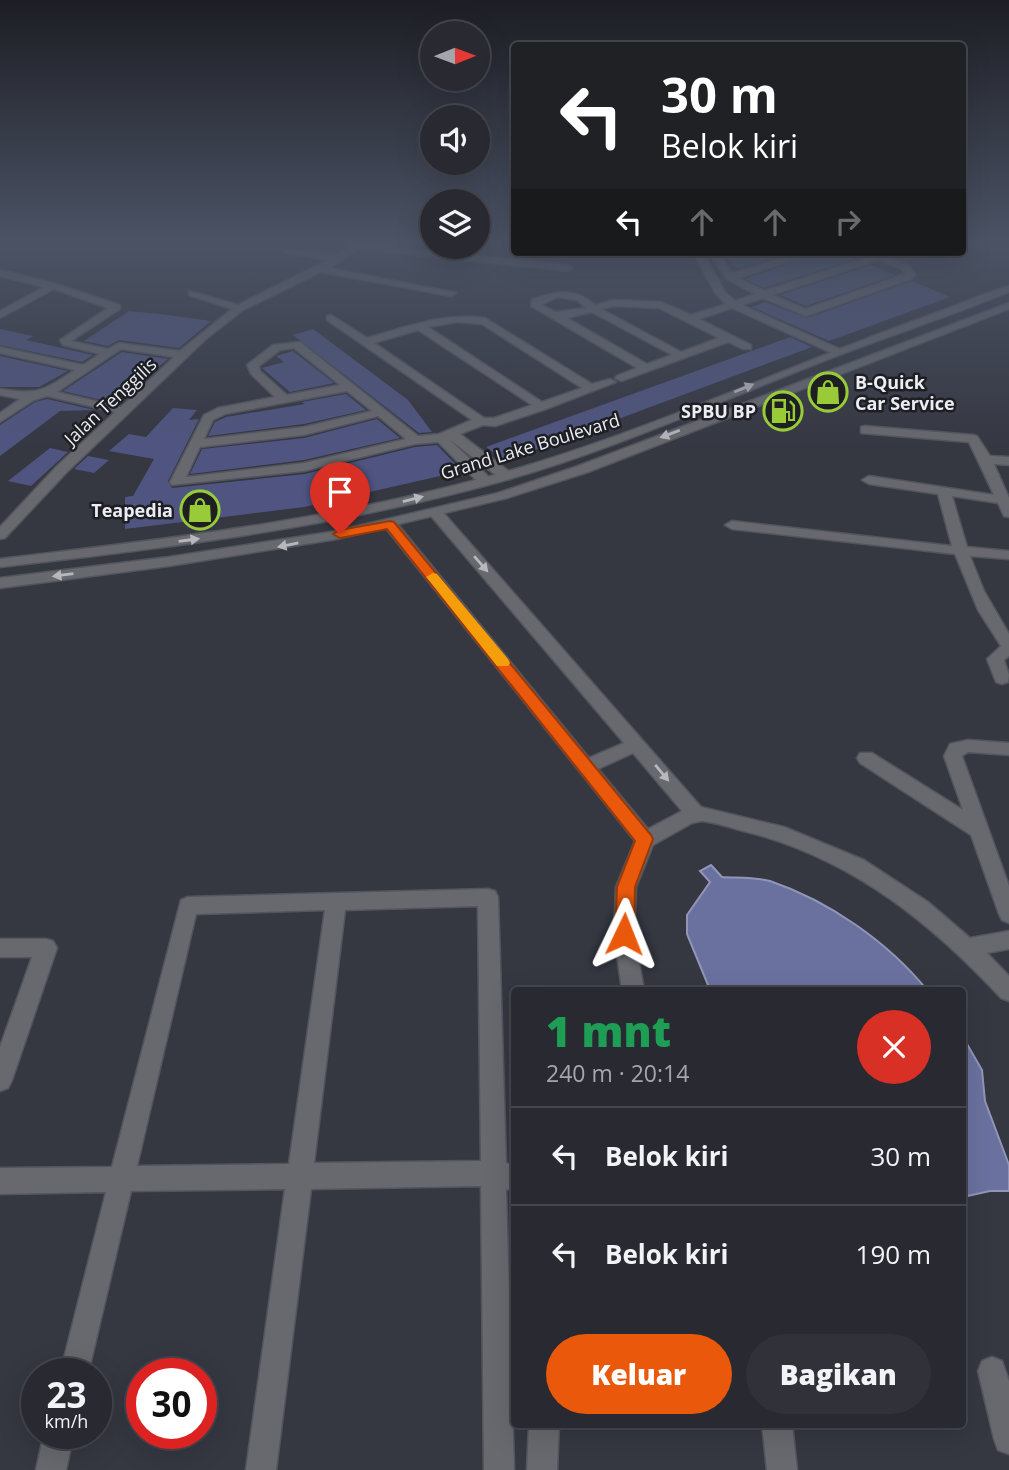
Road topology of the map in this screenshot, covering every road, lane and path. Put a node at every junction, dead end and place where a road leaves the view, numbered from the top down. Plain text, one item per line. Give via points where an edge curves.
1 (109, 312) edge
2 (235, 312) edge
3 (543, 312) edge
4 (583, 312) edge
5 (598, 312) edge
6 (677, 312) edge
7 (715, 312) edge
8 (729, 312) edge
9 (749, 312) edge
10 (801, 312) edge
11 (818, 312) edge
12 (948, 312) edge
13 (994, 312) edge
14 (331, 318) dead end
15 (559, 318) junction
16 (690, 319) junction
17 (421, 327) junction
18 (783, 327) junction
19 (770, 332) junction
20 (728, 338) junction
21 (365, 342) junction
22 (747, 347) dead end
23 (0, 350) edge
24 (108, 352) junction
25 (838, 352) junction
26 (183, 355) junction
27 (681, 356) junction
28 (824, 357) junction
29 (83, 368) junction
30 (645, 368) junction
31 (350, 387) junction
32 (591, 389) junction
33 (0, 393) edge
34 (47, 393) junction
35 (30, 397) junction
36 (284, 399) junction
37 (542, 407) junction
38 (124, 411) junction
39 (381, 412) junction
40 (0, 418) edge
41 (481, 421) junction
42 (865, 430) dead end
43 (447, 436) junction
44 (415, 440) junction
45 (195, 444) junction
46 (986, 460) junction
47 (1009, 461) edge
48 (506, 476) junction
49 (869, 480) dead end
50 (485, 481) junction
51 (944, 492) junction
52 (1002, 500) junction
53 (436, 513) junction
54 (1009, 513) edge
55 (390, 524) junction
56 (732, 525) dead end
57 (0, 534) edge
58 (164, 544) junction
59 (960, 551) junction
60 (1009, 555) edge
61 (166, 562) junction
62 (0, 563) edge
63 (0, 583) edge
64 (1009, 647) edge
65 (1002, 678) dead end
66 (638, 744) junction
67 (1009, 749) edge
68 (866, 758) dead end
69 (587, 767) junction
70 (696, 814) junction
71 (979, 830) junction
72 (645, 839) junction
73 (336, 902) junction
74 (1009, 914) edge
75 (1009, 940) edge
76 (970, 947) junction
77 (0, 948) edge
78 (633, 987) edge
79 (1009, 991) edge
80 (2, 1069) edge
81 (300, 1176) junction
82 (504, 1176) edge
83 (121, 1179) junction
84 (0, 1181) edge
85 (78, 1358) edge
86 (992, 1371) dead end
87 (544, 1428) edge
88 (777, 1428) edge
89 (1009, 1439) edge
90 (56, 1449) edge
91 (51, 1470) edge
92 (261, 1470) edge
93 (499, 1470) edge
94 (542, 1470) edge
95 (782, 1470) edge

1 - 24 street via 65,340
2 - 26 street, Jalan Tenggilis
3 - 15 street
4 - 15 street
5 - 27 street
6 - 16 street
7 - 16 street
8 - 19 street
9 - 18 street
10 - 11 street
12 - 25 street, Grand Lake Boulevard
13 -> 53 street, Grand Lake Boulevard via 612,459
14 - 21 street
15 - 30 street
16 - 20 street
17 - 21 street
17 - 32 street via 463,318 485,321
17 - 37 street
18 - 19 street
18 - 25 street
19 - 28 street
20 - 22 street
20 - 27 street
21 - 41 street
23 - 29 street
24 - 26 street via 121,346
24 - 29 street
25 - 28 street, Grand Lake Boulevard
26 - 38 street, Jalan Tenggilis
27 - 30 street
48 -> 28 street, Grand Lake Boulevard via 637,431
29 - 34 street
30 - 32 street
31 - 36 street
31 - 36 street via 296,344 281,345 255,361 253,368
31 - 39 street
32 - 37 street
33 - 35 street
34 - 35 street
34 - 38 street
35 - 40 street
36 - 45 street via 215,413 205,421
37 - 41 street via 495,422
38 - 57 street, Jalan Tenggilis
39 - 44 street
39 - 45 street via 294,433
41 - 43 street
42 - 46 street via 974,440
43 - 44 street
43 - 48 street
43 - 50 street
44 - 45 street via 304,467 177,482
46 - 47 street
46 - 52 street
48 - 50 street, Grand Lake Boulevard
49 - 51 street
58 -> 50 street, Grand Lake Boulevard via 266,530
51 - 52 street
51 - 59 street
52 - 54 street
53 - 55 street, Grand Lake Boulevard
53 -> 66 street
55 -> 61 street, Grand Lake Boulevard via 264,549
55 - 69 street
56 - 59 street
58 - 61 street
58 - 62 street, Grand Lake Boulevard
59 - 60 street
59 - 64 street via 974,592
61 -> 63 street, Grand Lake Boulevard
64 - 65 street via 995,659
66 - 69 street
66 -> 70 street
67 - 71 street via 968,746 956,748 953,756
68 - 71 street
69 - 72 street
70 - 72 street
70 - 76 street via 782,833 836,853 905,895
71 - 74 street
72 - 78 street via 626,887 624,934
73 - 81 street
73 - 82 street via 488,897
73 - 83 street via 188,906
75 - 76 street
76 - 79 street
77 - 80 street via 46,948
81 - 82 street
81 - 83 street
81 - 92 street
82 - 93 street
83 - 84 street
83 - 85 street
86 - 89 street
87 - 94 street
88 - 95 street
90 - 91 street

